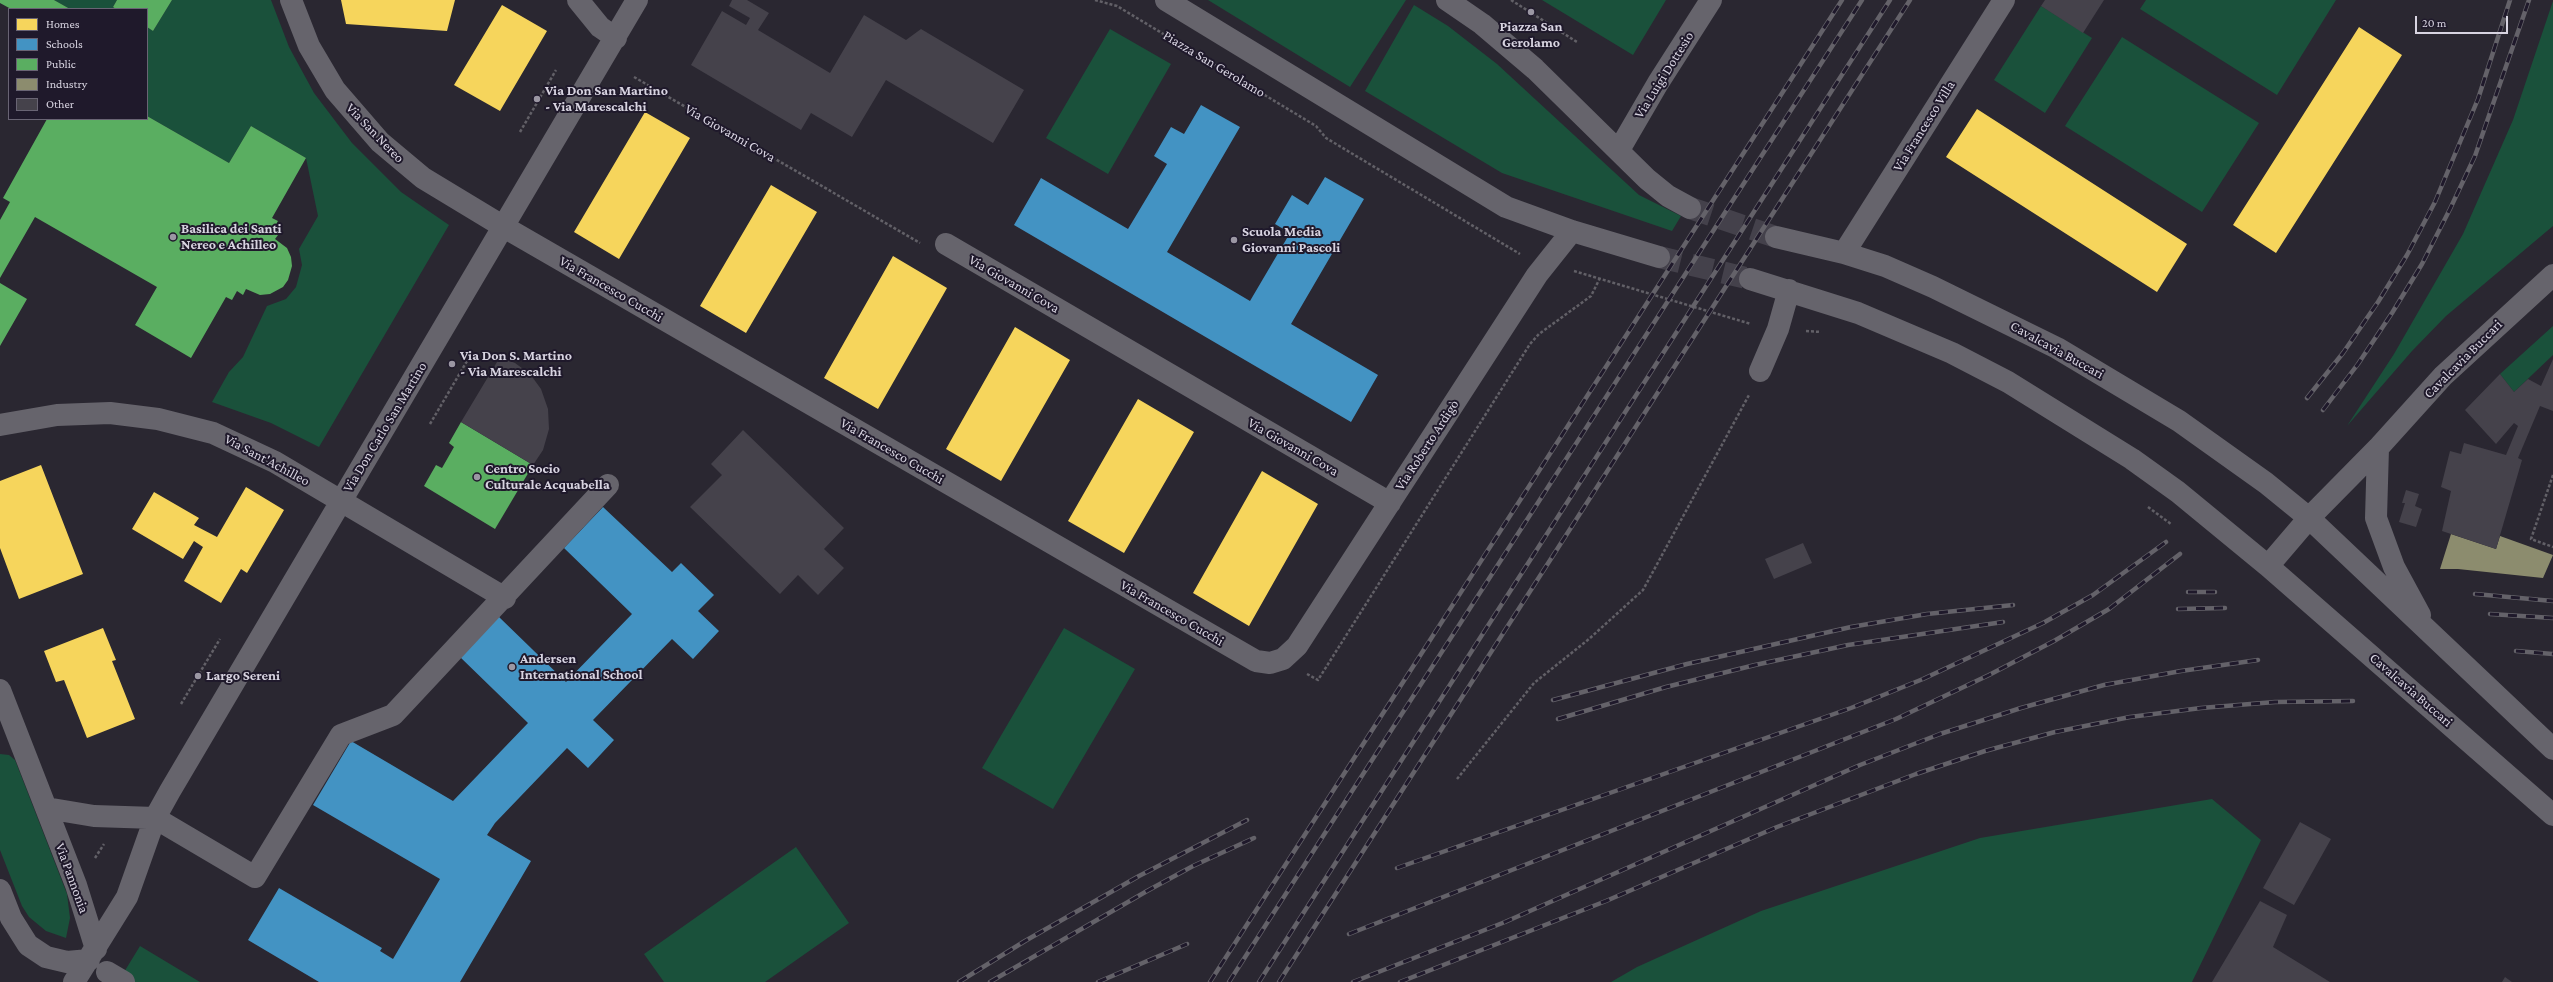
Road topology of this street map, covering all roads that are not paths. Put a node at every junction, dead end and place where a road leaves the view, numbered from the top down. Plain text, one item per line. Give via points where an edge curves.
1 (291, 0) edge
2 (578, 0) edge
3 (638, 0) edge
4 (1166, 0) edge
5 (1448, 0) edge
6 (1711, 0) edge
7 (2004, 0) edge
8 (616, 38) junction
9 (1619, 150) junction
10 (1690, 208) tunnel mouth
11 (504, 227) junction
12 (1572, 231) junction
13 (1776, 237) tunnel mouth
14 (946, 244) road end
15 (1844, 253) junction
16 (1659, 257) tunnel mouth
17 (2553, 275) edge
18 (1750, 279) tunnel mouth
19 (1789, 290) junction
20 (1760, 371) road end
21 (0, 425) edge
22 (2378, 448) junction
23 (608, 485) dead end
24 (341, 501) junction
25 (1390, 503) junction
26 (2309, 518) junction
27 (2268, 566) junction
28 (505, 598) junction
29 (2432, 636) junction
30 (1283, 659) joint
31 (0, 690) edge
32 (8, 730) edge
33 (2553, 749) edge
34 (46, 808) junction
35 (2553, 815) edge
36 (155, 818) junction
37 (0, 890) edge
38 (92, 954) junction
39 (74, 982) edge

1 - 11 street, Via San Nereo via 301,28 322,70 366,128 423,178
2 - 8 street via 600,27
3 - 8 street, Via Don Carlo San Martino
4 - 12 street via 1506,206
5 - 9 street via 1482,24 1535,69
6 - 9 street, Via Luigi Dottesio
7 - 15 street, Via Francesco Villa
8 - 11 street, Via Don Carlo San Martino
9 - 10 street via 1647,179 1668,196
11 - 24 street, Via Don Carlo San Martino
11 - 30 street, Via Francesco Cucchi via 1256,661 1270,663
12 - 16 street
12 - 25 street, Via Roberto Ardigò via 1537,275
13 - 15 street, Cavalcavia Buccari
14 - 25 street, Via Giovanni Cova
15 - 26 street, Cavalcavia Buccari via 1885,266 1933,287 2057,348 2141,397 2219,449
17 - 22 street, Cavalcavia Buccari via 2443,376
18 - 19 street, Cavalcavia Buccari
19 - 20 street via 1778,329
19 - 27 street, Cavalcavia Buccari via 1858,313 1952,352 2008,382 2070,419 2178,492
21 - 24 street, Via Sant'Achilleo via 41,417 88,413 136,415 177,423 213,433 244,446
22 - 26 street, Cavalcavia Buccari
22 - 29 street, Cavalcavia Buccari via 2376,518 2394,567
23 - 28 street
24 - 28 street, Via Sant'Achilleo
24 - 36 street, Via Don Carlo San Martino
25 - 30 street, Via Roberto Ardigò via 1297,646
26 - 27 street, Cavalcavia Buccari
26 - 29 street, Cavalcavia Buccari
27 - 35 street, Cavalcavia Buccari
28 - 36 street via 393,715 341,735 255,877
29 - 33 street, Cavalcavia Buccari
31 - 32 street, Via Pannonia
32 - 34 street, Via Pannonia
34 - 36 street via 94,816
34 - 38 street, Via Pannonia via 76,885
36 - 38 street, Via Don Carlo San Martino via 133,884
37 - 38 street via 11,918 28,945 46,957 67,962
38 - 39 street, Via Don Carlo San Martino

